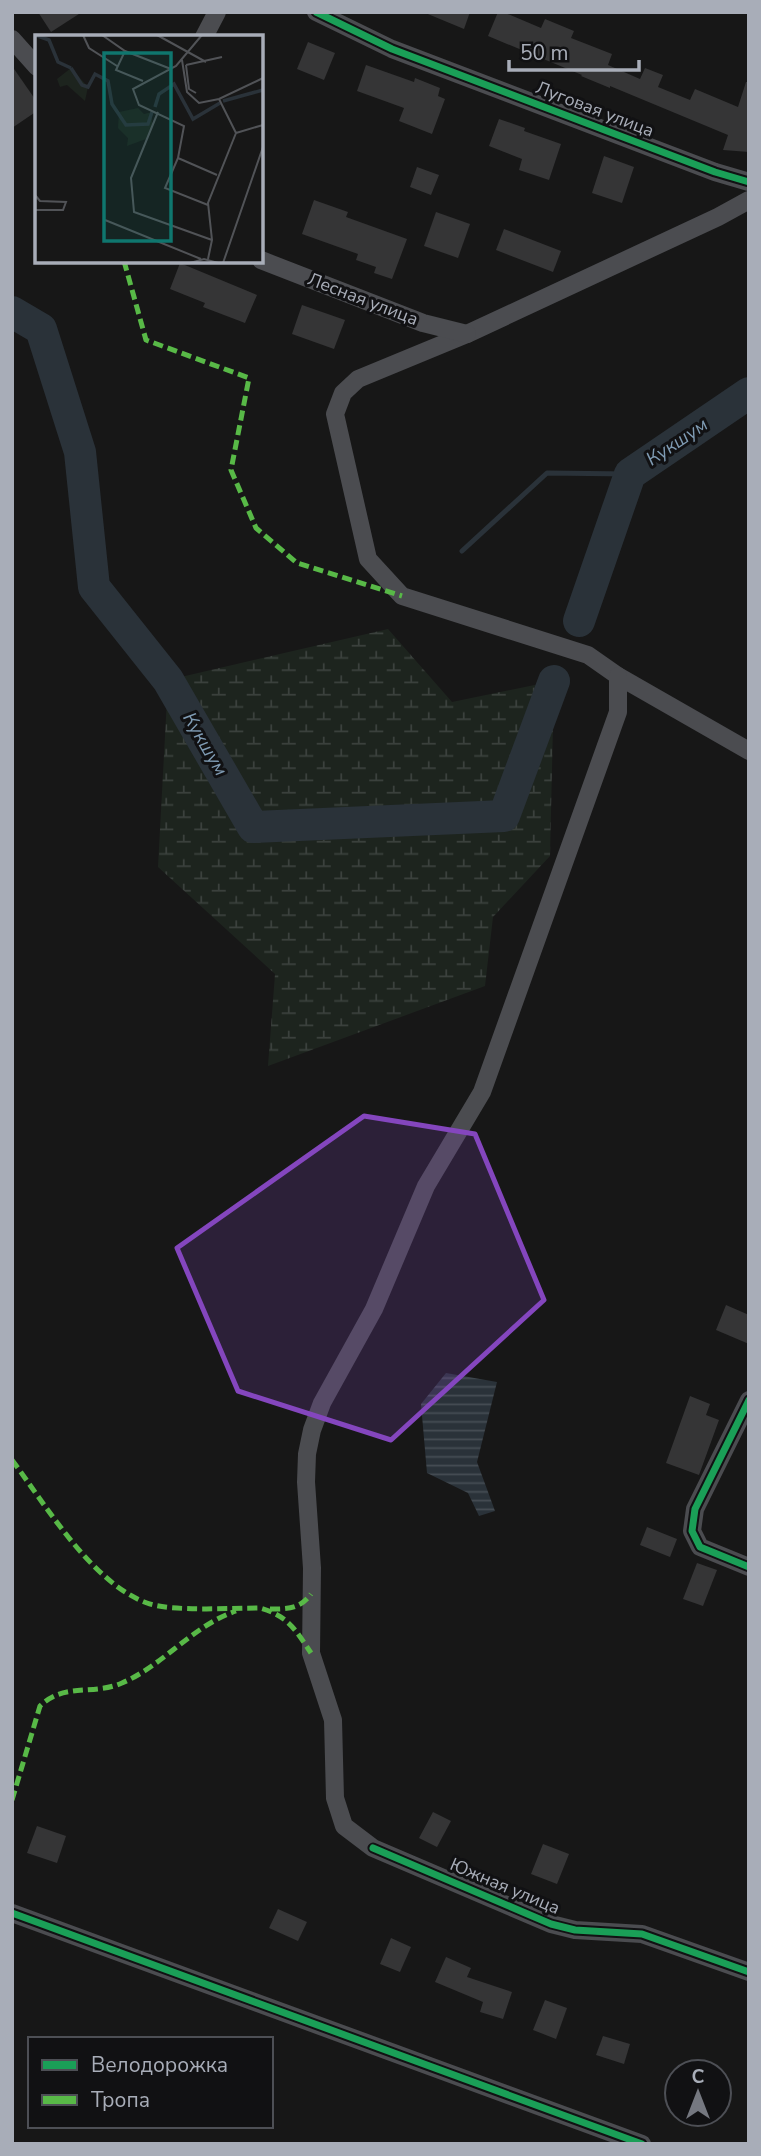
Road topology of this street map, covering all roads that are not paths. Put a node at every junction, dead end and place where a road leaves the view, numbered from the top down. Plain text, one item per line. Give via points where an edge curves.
1 (216, 12) edge
2 (316, 12) edge
3 (205, 35) edge
4 (12, 39) edge
5 (35, 65) edge
6 (749, 182) edge
7 (749, 200) edge
8 (262, 260) edge
9 (467, 334) junction
10 (618, 676) junction
11 (749, 751) edge
12 (749, 1400) edge
13 (749, 1567) edge
14 (12, 1913) edge
15 (749, 1972) edge
16 (642, 2144) edge

1 - 3 street
2 - 6 street, Луговая улица via 392,49
4 - 5 street
7 - 9 street
8 - 9 street, Лесная улица via 423,323
9 - 10 street via 358,379 343,393 335,414 368,559 402,596 588,655
10 - 11 street
10 - 15 street, Южная улица via 618,712 482,1092 426,1186 374,1309 312,1430 306,1482 312,1568 310,1653 333,1720 335,1798 344,1826 373,1848 551,1924 642,1934
12 - 13 street via 695,1509 692,1531 700,1547
14 - 16 street

